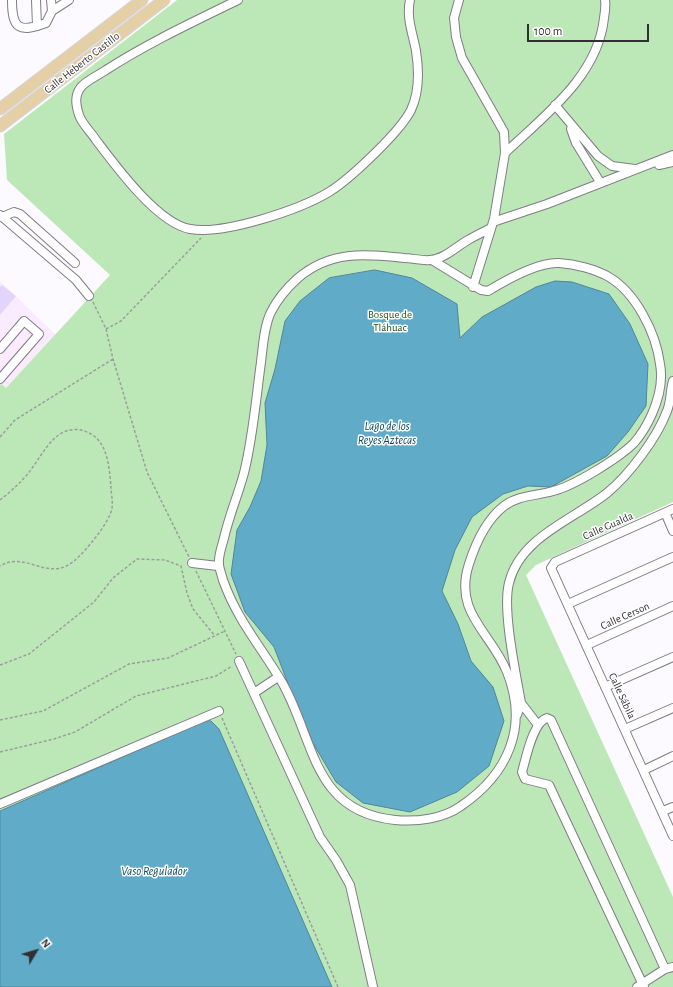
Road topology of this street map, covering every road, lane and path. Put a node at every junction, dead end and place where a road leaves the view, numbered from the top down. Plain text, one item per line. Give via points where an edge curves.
1 (12, 0) edge
2 (36, 0) edge
3 (51, 0) edge
4 (69, 0) edge
5 (142, 0) edge
6 (164, 0) edge
7 (238, 0) edge
8 (410, 0) edge
9 (459, 0) edge
10 (606, 1) edge
11 (52, 11) junction
12 (37, 26) junction
13 (555, 105) junction
14 (0, 109) edge
15 (569, 122) junction
16 (0, 126) edge
17 (505, 153) junction
18 (673, 154) edge
19 (673, 162) edge
20 (640, 169) junction
21 (600, 182) junction
22 (1, 216) edge
23 (492, 225) junction
24 (209, 230) junction
25 (432, 260) junction
26 (75, 263) dead end
27 (473, 287) junction
28 (89, 296) joint
29 (106, 329) junction
30 (0, 349) edge
31 (113, 359) junction
32 (0, 379) edge
33 (672, 385) edge
34 (660, 389) junction
35 (0, 437) edge
36 (0, 500) edge
37 (673, 509) edge
38 (667, 517) dead end
39 (673, 531) edge
40 (673, 557) edge
41 (192, 564) junction
42 (552, 565) joint
43 (0, 566) edge
44 (218, 566) junction
45 (568, 604) junction
46 (673, 606) edge
47 (225, 631) junction
48 (215, 636) junction
49 (587, 645) junction
50 (673, 657) edge
51 (239, 661) junction
52 (0, 665) edge
53 (278, 677) junction
54 (605, 687) junction
55 (254, 693) junction
56 (521, 703) junction
57 (673, 708) edge
58 (219, 711) joint
59 (517, 715) junction
60 (0, 720) edge
61 (538, 725) junction
62 (625, 729) junction
63 (0, 752) edge
64 (673, 756) edge
65 (644, 770) junction
66 (0, 804) edge
67 (673, 807) edge
68 (663, 811) junction
69 (673, 836) edge
70 (669, 968) edge
71 (641, 986) edge
72 (338, 987) edge
73 (373, 987) edge

1 - 12 street via 13,20 16,25 27,28
2 - 12 street
3 - 11 street
4 - 11 street
5 - 14 main road, Calle Heberto Castillo
6 - 16 main road, Calle Heberto Castillo
7 - 24 street via 158,38 82,87 76,99 80,117 121,172 146,200 170,220 188,229
8 - 24 street via 408,20 416,54 416,94 411,110 389,138 327,193 297,207 255,221
9 - 17 street via 454,18 462,58 504,132
10 - 13 street via 597,50 586,69
11 - 12 street via 46,23
13 - 15 street
13 - 17 street
15 - 20 street via 598,156 612,166
15 - 21 street via 576,143
17 - 23 street
18 - 20 street
19 - 20 street
20 - 21 street
21 - 23 street
22 - 26 street via 14,212 20,214
22 - 28 street via 76,280
23 - 25 street via 443,256
23 - 27 street
24 - 29 path via 121,321
25 - 27 street
25 - 44 street via 363,253 340,257 319,265 299,277 270,313 244,473 231,511
27 - 34 street via 488,291 530,270 557,263 591,270 610,278 632,299 655,343 661,366
28 - 29 path via 98,309
29 - 31 path
30 - 32 street via 24,321 39,334
31 - 35 path via 15,420
31 - 41 path via 147,472
33 - 34 street
33 - 56 street via 668,410 648,449 607,493 529,547 514,568 508,584 507,607
34 - 59 street via 652,414 636,441 623,452 571,485 507,503 487,524 480,536 467,569 465,597 469,611 507,673
36 - 43 path via 26,476 53,440 66,431 82,430 92,433 104,448 109,466 112,507 106,522 86,549 74,561 59,569 17,560
37 - 42 street, Calle Gualda
38 - 39 street
40 - 45 street
41 - 44 street
41 - 47 path
42 - 45 street, Calle Sábila
44 - 53 street via 228,595 243,625
45 - 49 street, Calle Sábila
46 - 49 street, Calle Cerson
47 - 48 path
47 - 51 path
48 - 52 path via 194,609 180,566 165,560 137,559 113,578 94,602 29,654
48 - 60 path via 168,658 129,664 43,711
49 - 54 street, Calle Sábila
50 - 54 street
51 - 55 street
51 - 63 path via 216,676 136,696 75,732
53 - 55 street
53 - 59 street via 314,761 331,790 364,814 388,819 414,821 442,816 458,809 487,786 503,763 513,740
54 - 62 street, Calle Sábila
55 - 73 street via 320,837 350,885
56 - 59 street
56 - 61 street
57 - 62 street
58 - 66 street
58 - 72 path
61 - 70 street via 543,719 551,720
61 - 71 street via 522,772 525,779 549,785
62 - 65 street, Calle Sábila
64 - 65 street
65 - 68 street, Calle Sábila
67 - 68 street
68 - 69 street, Calle Sábila
70 - 71 street

